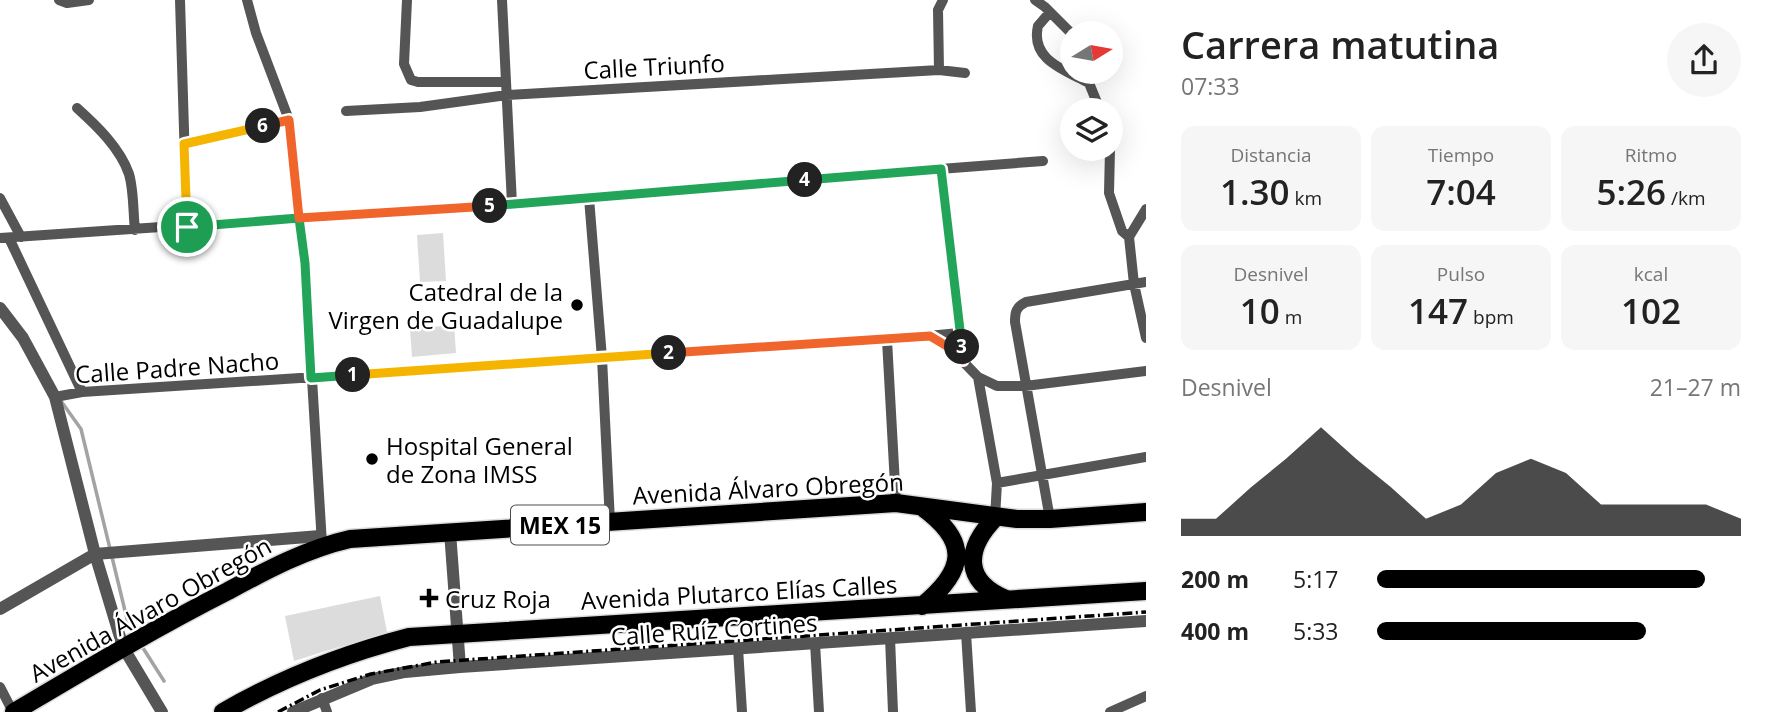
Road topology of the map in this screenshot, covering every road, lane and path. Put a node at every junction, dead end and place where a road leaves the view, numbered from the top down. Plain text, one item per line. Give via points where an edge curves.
1 (59, 0) edge
2 (89, 0) edge
3 (180, 0) edge
4 (247, 0) edge
5 (407, 0) edge
6 (502, 0) edge
7 (943, 0) edge
8 (1035, 0) edge
9 (1050, 12) junction
10 (1060, 22) edge
11 (1060, 67) edge
12 (939, 69) junction
13 (965, 73) dead end
14 (506, 82) junction
15 (507, 95) junction
16 (77, 108) dead end
17 (346, 111) dead end
18 (289, 120) junction
19 (184, 144) junction
20 (1044, 161) dead end
21 (1110, 161) edge
22 (941, 169) junction
23 (0, 198) edge
24 (589, 198) junction
25 (512, 204) junction
26 (1146, 209) edge
27 (299, 218) junction
28 (187, 227) junction
29 (135, 230) junction
30 (22, 237) junction
31 (1129, 237) junction
32 (5, 238) edge
33 (1146, 282) edge
34 (1134, 284) junction
35 (0, 308) edge
36 (959, 333) junction
37 (930, 336) junction
38 (1146, 338) edge
39 (887, 340) junction
40 (602, 358) junction
41 (963, 360) junction
42 (1146, 371) edge
43 (978, 377) junction
44 (311, 378) junction
45 (1026, 386) junction
46 (82, 392) junction
47 (55, 397) junction
48 (1146, 457) edge
49 (1041, 473) junction
50 (997, 483) junction
51 (896, 503) junction
52 (920, 506) junction
53 (1146, 512) edge
54 (995, 518) junction
55 (1050, 519) junction
56 (610, 522) junction
57 (450, 532) junction
58 (321, 541) junction
59 (95, 554) junction
60 (965, 561) junction
61 (1146, 591) edge
62 (1006, 599) junction
63 (922, 606) junction
64 (0, 609) edge
65 (1146, 621) edge
66 (966, 633) junction
67 (459, 634) junction
68 (890, 638) junction
69 (815, 643) junction
70 (124, 647) junction
71 (738, 648) junction
72 (460, 667) junction
73 (0, 687) edge
74 (1146, 696) edge
75 (322, 698) junction
76 (14, 712) edge
77 (162, 712) edge
78 (223, 712) edge
79 (293, 712) edge
80 (327, 712) edge
81 (742, 712) edge
82 (819, 712) edge
83 (893, 712) edge
84 (971, 712) edge
85 (1110, 712) edge

1 - 2 street
3 - 19 street
4 - 18 street
5 - 14 street via 404,64 411,80
6 - 14 street
7 - 12 street via 938,10
8 - 9 street
9 - 10 street
9 - 11 street via 1038,26 1039,49 1043,57
12 - 13 street, Calle Triunfo
12 - 15 street, Calle Triunfo
14 - 15 street
15 - 17 street, Calle Triunfo
15 - 25 street
16 - 29 street via 96,125 129,173
18 - 19 street
18 - 27 street
19 - 28 street
20 - 22 street
21 - 31 street via 1109,193 1122,231
22 - 24 street
22 - 36 street
23 - 30 street
24 - 25 street
24 - 40 street
25 - 27 street
26 - 31 street
27 - 28 street
27 - 44 street
28 - 29 street
29 - 30 street
30 - 32 street
31 - 34 street
32 - 46 street
33 - 34 street
34 - 38 street
34 - 45 street via 1018,306 1015,322
35 - 47 street via 23,338
36 - 37 street, Calle Padre Nacho
36 - 41 street
37 - 39 street, Calle Padre Nacho
37 - 41 street
39 - 40 street, Calle Padre Nacho
39 - 51 street
40 - 44 street, Calle Padre Nacho
40 - 56 street
41 - 43 street
42 - 45 street
43 - 45 street via 998,386
43 - 50 street
44 - 46 street, Calle Padre Nacho
44 - 58 street
45 - 49 street
46 - 47 street, Calle Padre Nacho
47 - 59 street
48 - 49 street
49 - 50 street
49 - 55 street
50 - 54 street
51 - 52 highway, Avenida Álvaro Obregón / MEX 15
51 - 56 highway, Avenida Álvaro Obregón / MEX 15
52 - 54 highway, Avenida Álvaro Obregón / MEX 15
52 - 60 highway via 948,530
53 - 55 highway, Avenida Álvaro Obregón / MEX 15
54 - 55 highway, Avenida Álvaro Obregón / MEX 15
54 - 60 highway
56 - 57 highway, Avenida Álvaro Obregón / MEX 15
57 - 58 highway, Avenida Álvaro Obregón / MEX 15
57 - 67 street
58 - 59 street
58 - 70 highway, Avenida Álvaro Obregón / MEX 15
59 - 64 street
59 - 70 street
60 - 62 highway via 983,587
60 - 63 highway
61 - 62 highway, Avenida Plutarco Elías Calles
62 - 63 highway, Avenida Plutarco Elías Calles
63 - 67 highway, Avenida Plutarco Elías Calles
65 - 66 street, Calle Ruíz Cortines
66 - 68 street, Calle Ruíz Cortines
66 - 84 street
67 - 72 street
67 - 78 highway, Avenida Plutarco Elías Calles via 409,637 360,650 315,666
68 - 69 street, Calle Ruíz Cortines
68 - 83 street
69 - 71 street, Calle Ruíz Cortines
69 - 82 street
70 - 76 highway, Avenida Álvaro Obregón / MEX 15
70 - 77 street
71 - 72 street, Calle Ruíz Cortines
71 - 81 street
72 - 75 street, Calle Ruíz Cortines via 372,679
73 - 76 street
74 - 85 street
75 - 79 street, Calle Ruíz Cortines
75 - 80 street

